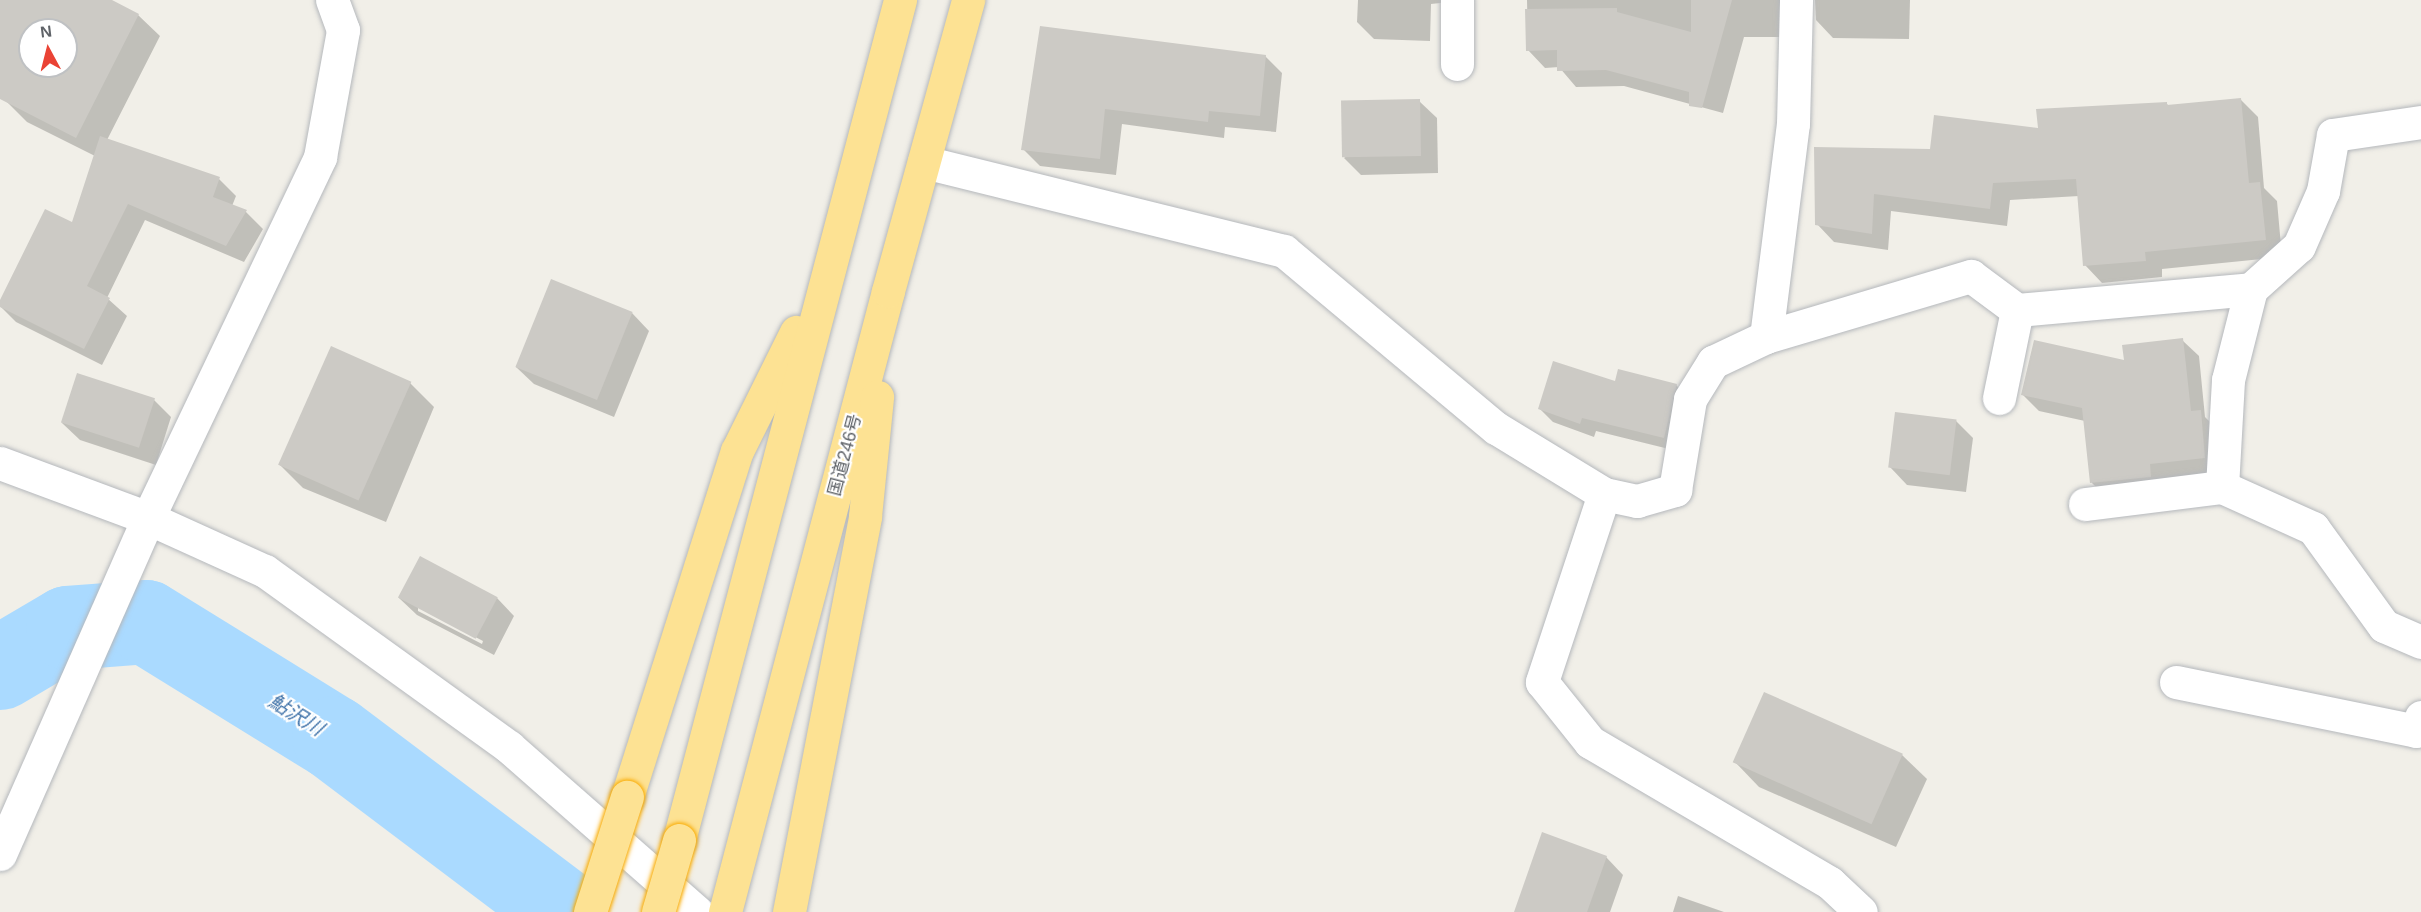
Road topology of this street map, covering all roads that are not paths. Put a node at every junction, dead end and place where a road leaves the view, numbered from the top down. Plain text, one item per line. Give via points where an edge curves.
1 (332, 0) edge
2 (900, 0) edge
3 (968, 0) edge
4 (1456, 0) edge
5 (1796, 0) edge
6 (1457, 64) dead end
7 (2421, 122) edge
8 (924, 162) junction
9 (826, 272) junction
10 (2251, 289) junction
11 (888, 291) junction
12 (2017, 310) junction
13 (1766, 337) junction
14 (1999, 398) dead end
15 (0, 463) edge
16 (2222, 488) junction
17 (1604, 494) junction
18 (2085, 504) dead end
19 (148, 518) junction
20 (2421, 642) edge
21 (2176, 682) dead end
22 (2421, 717) edge
23 (0, 854) edge
24 (590, 912) edge
25 (658, 912) edge
26 (697, 912) edge
27 (725, 912) edge
28 (789, 912) edge
29 (1861, 912) edge

1 - 19 street via 343,30 320,157
2 - 9 highway
3 - 8 highway, 国道246号
4 - 6 street
5 - 13 street via 1793,124
7 - 10 street via 2333,135 2323,191 2299,246
8 - 11 highway, 国道246号
8 - 17 street via 1284,251 1496,428
9 - 24 highway, bridge via 737,451
9 - 25 highway, bridge
10 - 12 street
10 - 16 street via 2228,380
11 - 27 highway, 国道246号
11 - 28 highway via 865,516
12 - 13 street via 1971,276
12 - 14 street
13 - 17 street via 1713,362 1690,399 1675,490 1637,501
15 - 19 street
16 - 18 street
16 - 20 street via 2313,528 2384,626
17 - 29 street via 1542,682 1590,742 1830,883
19 - 23 street
19 - 26 street via 266,571 508,747
21 - 22 street via 2416,731

